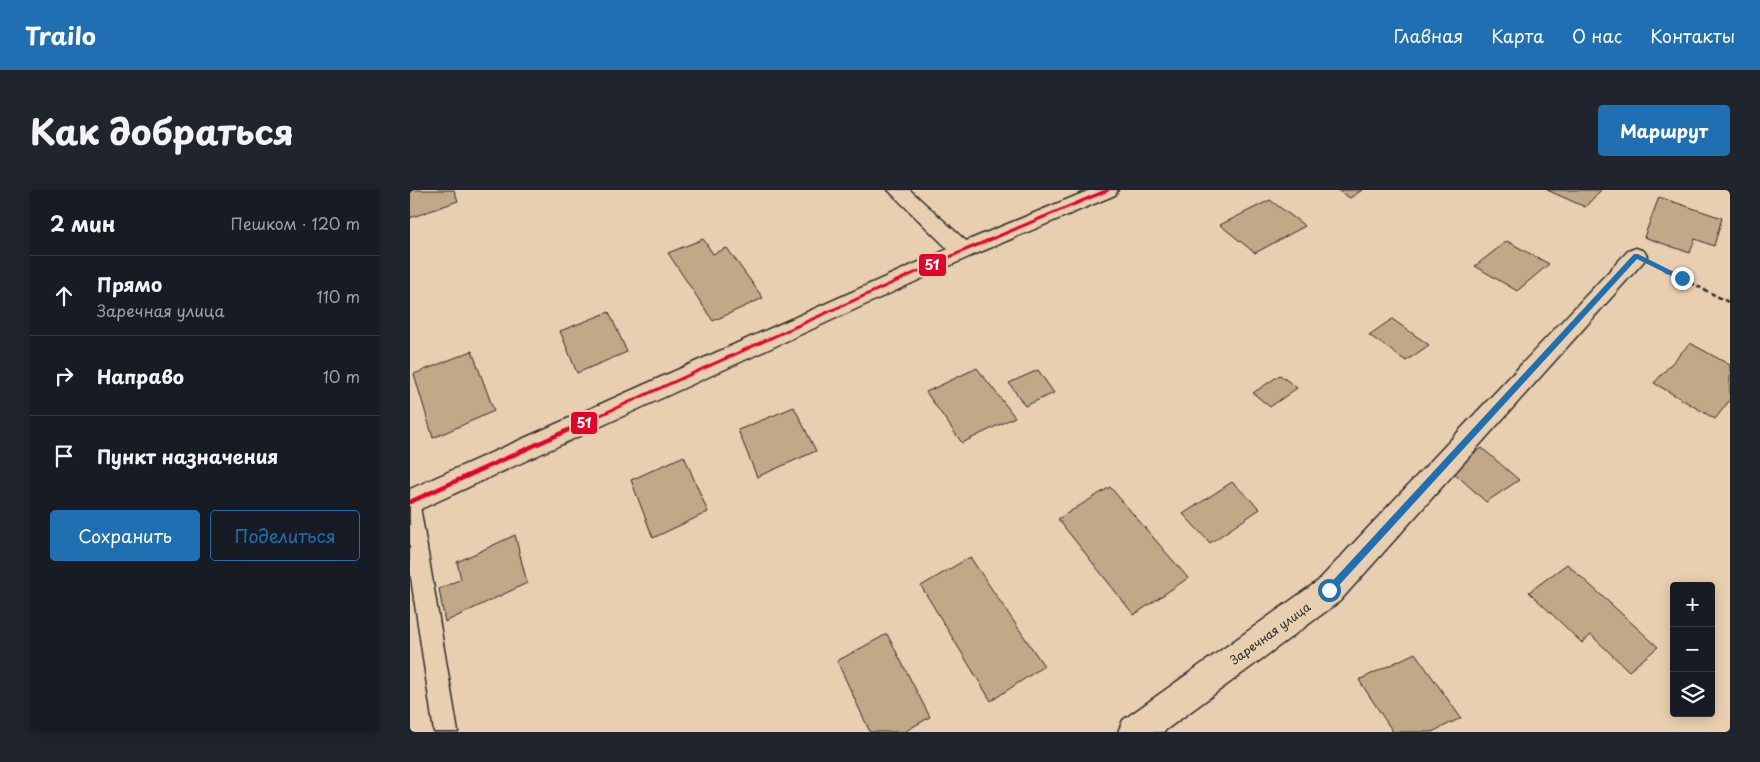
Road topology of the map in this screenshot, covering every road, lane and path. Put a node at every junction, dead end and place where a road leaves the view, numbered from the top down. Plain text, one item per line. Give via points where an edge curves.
1 (898, 190) edge
2 (1108, 190) edge
3 (963, 251) junction
4 (1636, 256) joint
5 (1730, 303) edge
6 (410, 502) edge
7 (410, 506) edge
8 (446, 732) edge
9 (1136, 732) edge

1 - 3 street
2 - 3 street
3 - 6 street
4 - 5 path
4 - 9 street, Заречная улица via 1329,590
7 - 8 lane

